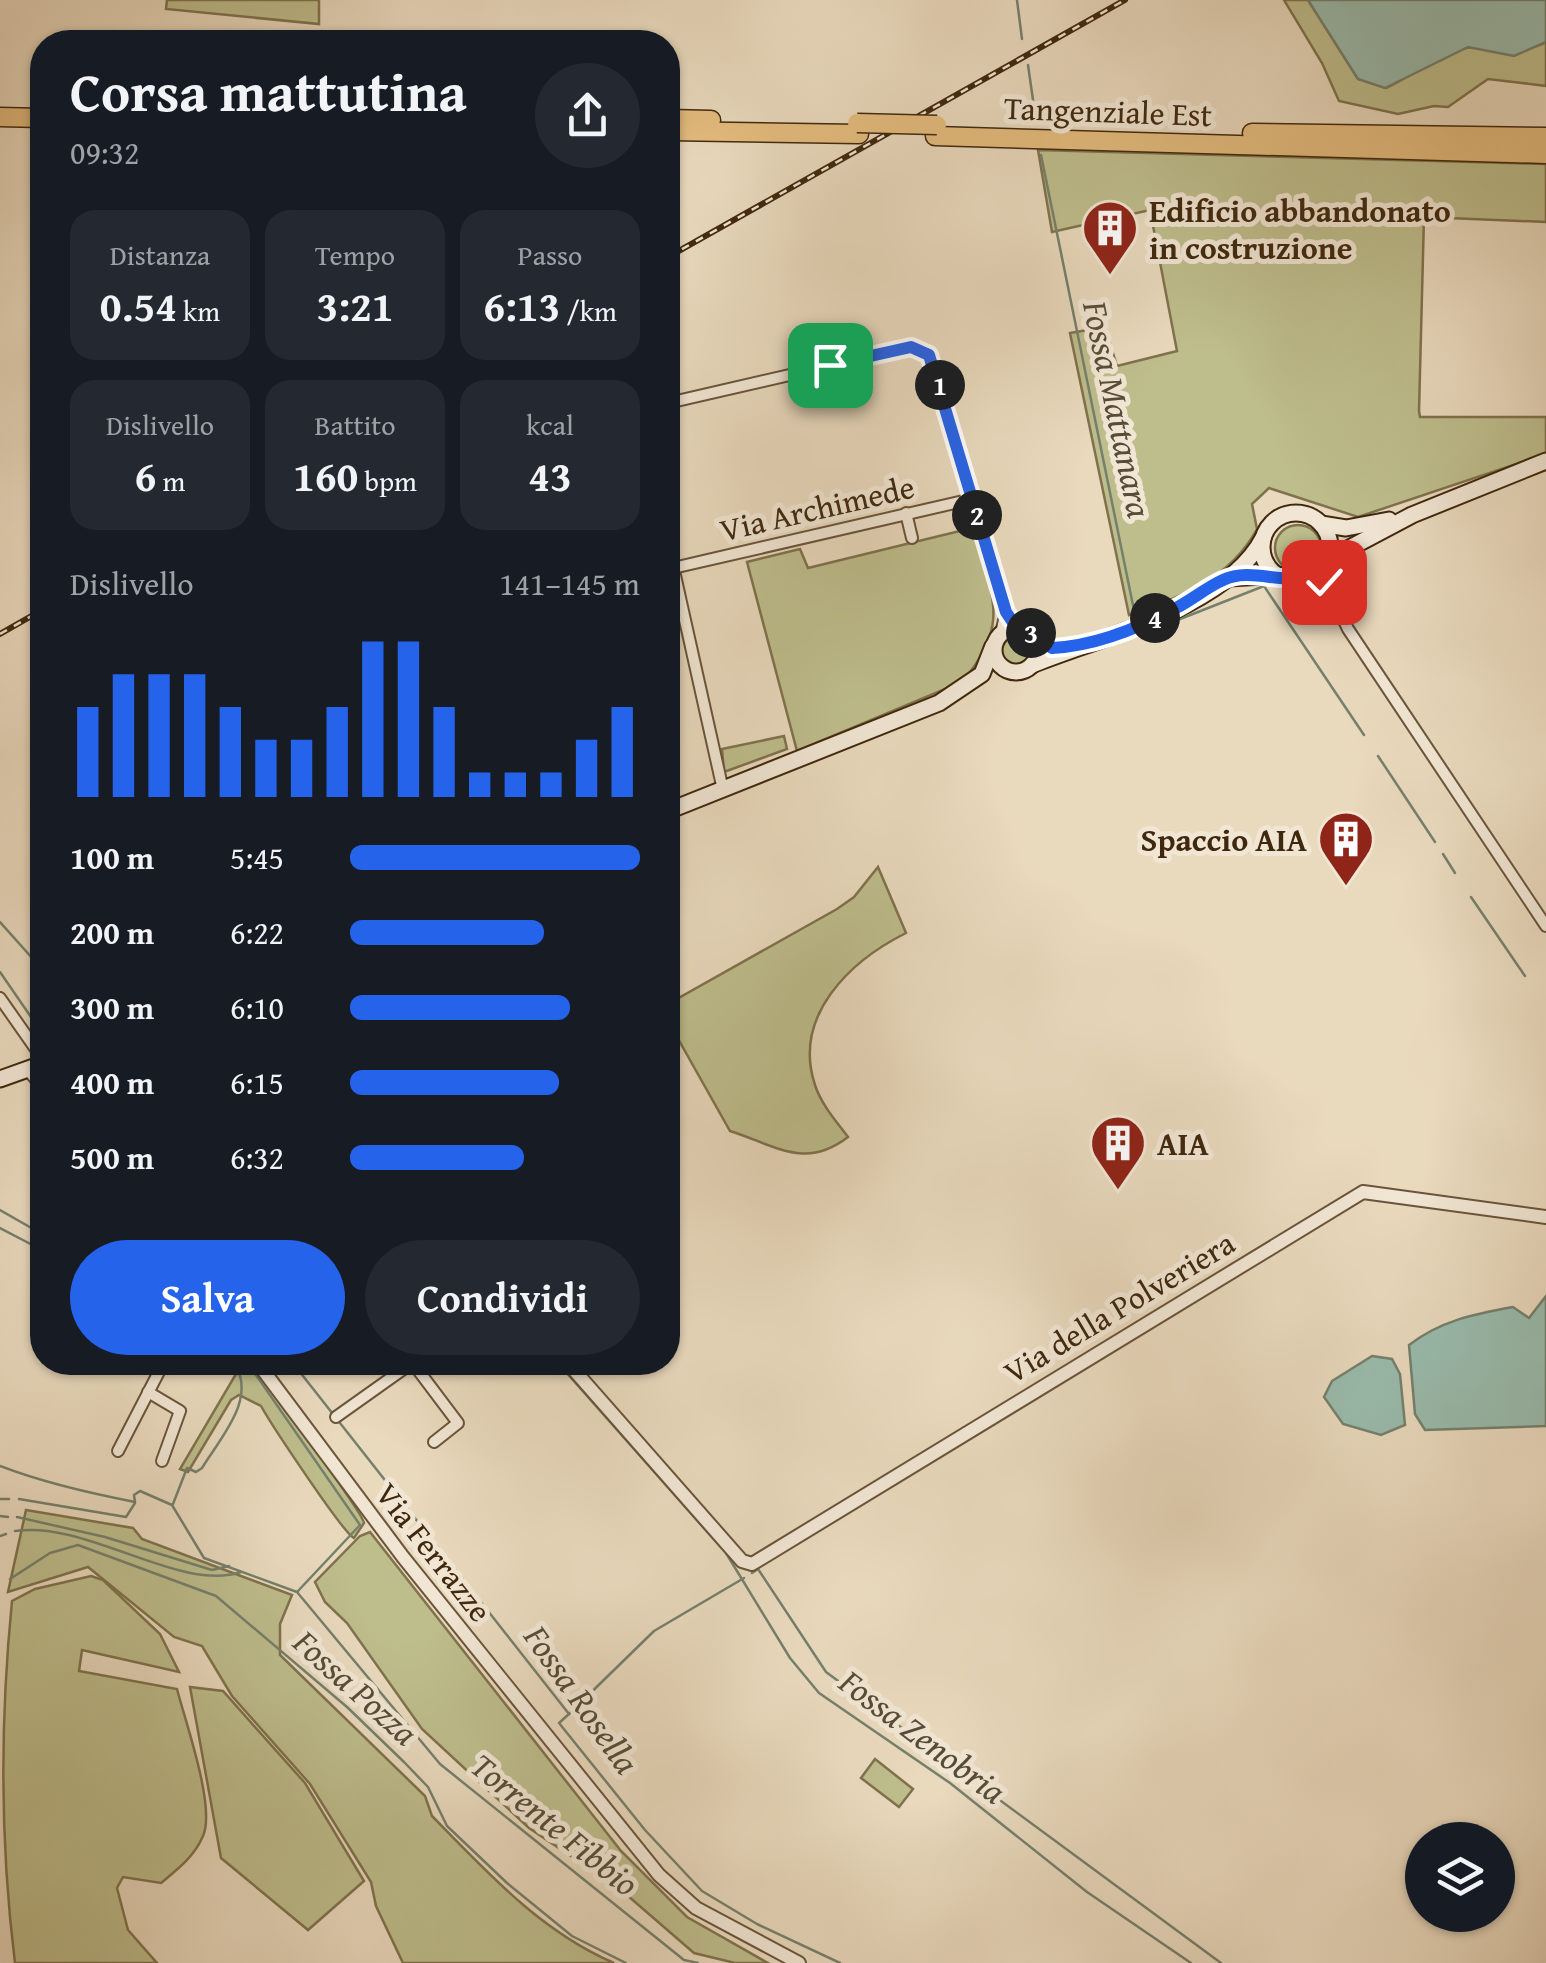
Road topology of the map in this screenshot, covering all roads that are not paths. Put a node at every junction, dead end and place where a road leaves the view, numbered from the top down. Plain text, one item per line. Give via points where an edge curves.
1 (0, 106) edge
2 (30, 106) edge
3 (0, 117) edge
4 (30, 118) edge
5 (680, 120) edge
6 (858, 128) junction
7 (680, 131) edge
8 (936, 131) junction
9 (1542, 136) edge
10 (1546, 155) edge
11 (680, 400) edge
12 (1546, 461) edge
13 (972, 499) junction
14 (906, 513) junction
15 (1412, 515) junction
16 (1321, 524) junction
17 (912, 538) dead end
18 (1264, 538) junction
19 (1323, 565) junction
20 (680, 566) edge
21 (1225, 578) junction
22 (1286, 578) junction
23 (680, 603) edge
24 (1006, 612) junction
25 (1344, 623) junction
26 (1027, 632) junction
27 (997, 639) junction
28 (1094, 642) junction
29 (1032, 665) junction
30 (1007, 671) junction
31 (938, 703) junction
32 (723, 790) junction
33 (680, 806) edge
34 (1546, 926) edge
35 (0, 998) edge
36 (30, 1050) edge
37 (30, 1067) edge
38 (0, 1079) edge
39 (1546, 1216) edge
40 (157, 1375) edge
41 (267, 1375) edge
42 (394, 1375) edge
43 (422, 1375) edge
44 (579, 1375) edge
45 (148, 1392) junction
46 (336, 1417) dead end
47 (434, 1442) dead end
48 (118, 1450) dead end
49 (162, 1461) dead end
50 (799, 1963) edge

1 - 2 highway
3 - 4 highway
5 - 6 highway, Tangenziale Est
6 - 7 highway, Tangenziale Est
6 - 8 highway, Tangenziale Est
8 - 9 highway, Tangenziale Est
8 - 10 highway, Tangenziale Est
11 - 13 street via 911,347 934,363
12 - 15 main road
13 - 14 street, Via Archimede
13 - 24 street
14 - 17 street
14 - 20 street, Via Archimede
15 - 16 main road via 1346,528
15 - 19 main road
16 - 18 main road via 1293,513 1274,521
16 - 19 main road via 1330,541
18 - 21 main road
18 - 22 main road via 1264,555
19 - 22 main road
19 - 25 street
21 - 22 main road
21 - 28 main road via 1173,610
22 - 25 street
23 - 32 street
24 - 26 street
24 - 27 street
25 - 34 street
26 - 27 main road
26 - 28 main road via 1052,648
26 - 29 main road via 1038,648
27 - 30 main road via 994,658
27 - 31 main road via 982,674
28 - 29 main road
29 - 30 main road
30 - 31 main road via 963,698
31 - 32 main road
32 - 33 main road
35 - 36 street
37 - 38 main road
39 - 44 street, Via della Polveriera via 1364,1192 747,1565
40 - 45 street
41 - 50 street, Via Ferrazze via 381,1530 659,1876 696,1908
42 - 46 street
43 - 47 street via 458,1423
45 - 48 street
45 - 49 street via 180,1411

